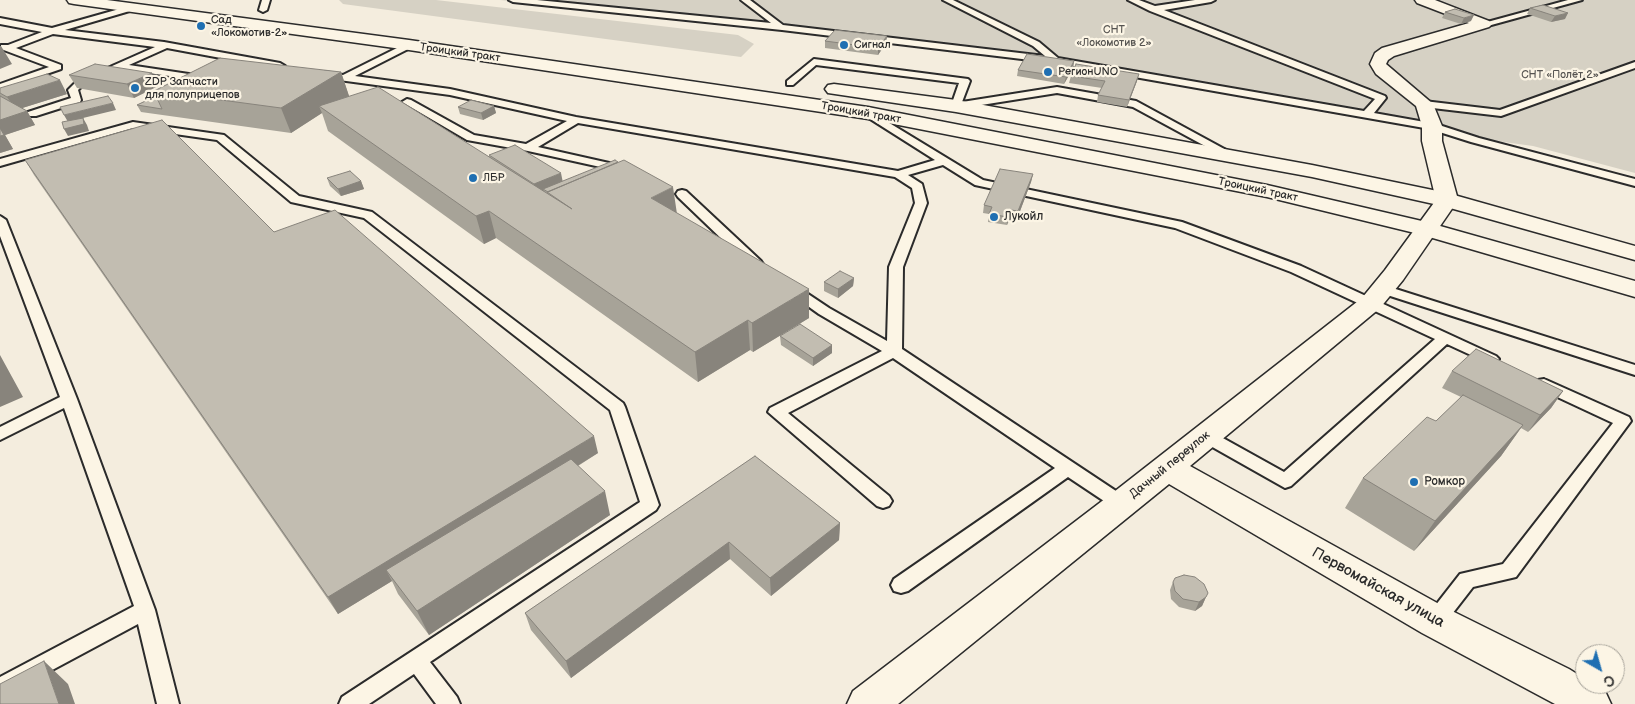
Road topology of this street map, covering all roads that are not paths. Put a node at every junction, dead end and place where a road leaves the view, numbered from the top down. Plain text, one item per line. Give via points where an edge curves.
1 (74, 0) edge
2 (187, 0) edge
3 (512, 0) edge
4 (745, 0) edge
5 (947, 0) edge
6 (1132, 0) edge
7 (1211, 0) edge
8 (1422, 0) edge
9 (1578, 0) edge
10 (530, 1) edge
11 (264, 5) edge
12 (130, 8) junction
13 (1152, 9) junction
14 (0, 21) edge
15 (1484, 24) junction
16 (782, 27) junction
17 (52, 31) junction
18 (164, 45) junction
19 (409, 45) junction
20 (4, 48) edge
21 (1055, 60) junction
22 (1635, 65) edge
23 (118, 66) junction
24 (287, 68) edge
25 (316, 73) edge
26 (732, 75) dead end
27 (344, 78) junction
28 (202, 79) edge
29 (770, 80) dead end
30 (790, 83) junction
31 (326, 86) edge
32 (0, 87) edge
33 (407, 102) dead end
34 (1424, 104) junction
35 (956, 106) junction
36 (868, 113) junction
37 (32, 114) dead end
38 (1366, 115) junction
39 (576, 120) junction
40 (1432, 126) junction
41 (528, 148) junction
42 (1235, 157) junction
43 (944, 161) junction
44 (0, 163) edge
45 (637, 172) edge
46 (898, 174) junction
47 (1635, 183) edge
48 (682, 194) dead end
49 (1447, 200) junction
50 (0, 220) edge
51 (1426, 229) junction
52 (1635, 253) edge
53 (767, 272) edge
54 (783, 283) edge
55 (1635, 289) edge
56 (1377, 296) junction
57 (1445, 338) junction
58 (894, 351) junction
59 (1507, 367) edge
60 (1635, 370) edge
61 (1525, 375) edge
62 (69, 399) junction
63 (0, 434) edge
64 (1206, 436) junction
65 (1068, 468) junction
66 (1167, 468) junction
67 (883, 501) dead end
68 (1122, 504) junction
69 (901, 584) dead end
70 (145, 610) junction
71 (1435, 621) junction
72 (416, 660) junction
73 (0, 688) edge
74 (168, 704) edge
75 (350, 704) edge
76 (449, 704) edge
77 (867, 704) edge
78 (1590, 704) edge

1 - 12 main road, Троицкий тракт
2 - 11 main road, Троицкий тракт
3 - 10 lane
4 - 16 lane
5 - 21 lane via 1036,44
6 - 13 lane
7 - 13 lane
8 - 15 main road
9 - 15 lane
10 - 16 lane
11 - 26 main road, Троицкий тракт
12 - 17 lane
12 - 19 main road, Троицкий тракт
13 - 38 lane via 1381,98
14 - 17 lane
15 - 34 main road via 1388,52 1381,58 1378,64 1382,70
16 - 21 lane
17 - 18 lane
17 - 20 lane
18 - 23 lane
18 - 24 lane
19 - 27 lane
19 - 36 main road, Троицкий тракт
20 - 32 lane via 58,67
21 - 38 lane
22 - 34 lane via 1500,114
23 - 28 lane
23 - 37 lane via 79,84 72,90 76,100
25 - 27 lane
27 - 31 lane
27 - 39 lane via 450,92
29 - 30 main road, Троицкий тракт
30 - 35 main road, Троицкий тракт
30 - 35 lane via 814,62 965,81
33 - 41 lane via 471,138
34 - 40 main road
35 - 42 main road, Троицкий тракт
35 - 42 lane via 1057,90 1136,104
36 - 43 lane
36 - 51 main road, Троицкий тракт via 1267,191
38 - 40 lane
39 - 41 lane
39 - 46 lane
40 - 47 lane
40 - 49 main road via 1432,141
41 - 45 lane
42 - 49 main road, Троицкий тракт
43 - 46 lane
43 - 56 lane via 979,183 1178,225
44 - 72 lane via 133,125 220,137 295,199 368,215 617,408 650,505
46 - 58 lane via 918,186 921,203 896,267
48 - 53 lane
49 - 51 main road, Дачный переулок
49 - 52 main road, Троицкий тракт
50 - 62 lane
51 - 55 main road, Троицкий тракт
51 - 56 main road, Дачный переулок
54 - 58 lane
56 - 57 lane
56 - 60 lane
56 - 64 main road, Дачный переулок
57 - 59 lane
57 - 64 lane via 1285,481
58 - 65 lane
58 - 67 lane via 776,412
61 - 71 lane via 1622,421 1509,571 1467,580
62 - 63 lane
62 - 70 lane
64 - 66 main road, Дачный переулок
65 - 68 lane
65 - 69 lane
66 - 68 main road, Дачный переулок
66 - 71 main road, Первомайская улица
68 - 77 main road, Дачный переулок
70 - 73 lane
70 - 74 lane
71 - 78 main road, Первомайская улица
72 - 75 lane
72 - 76 lane

